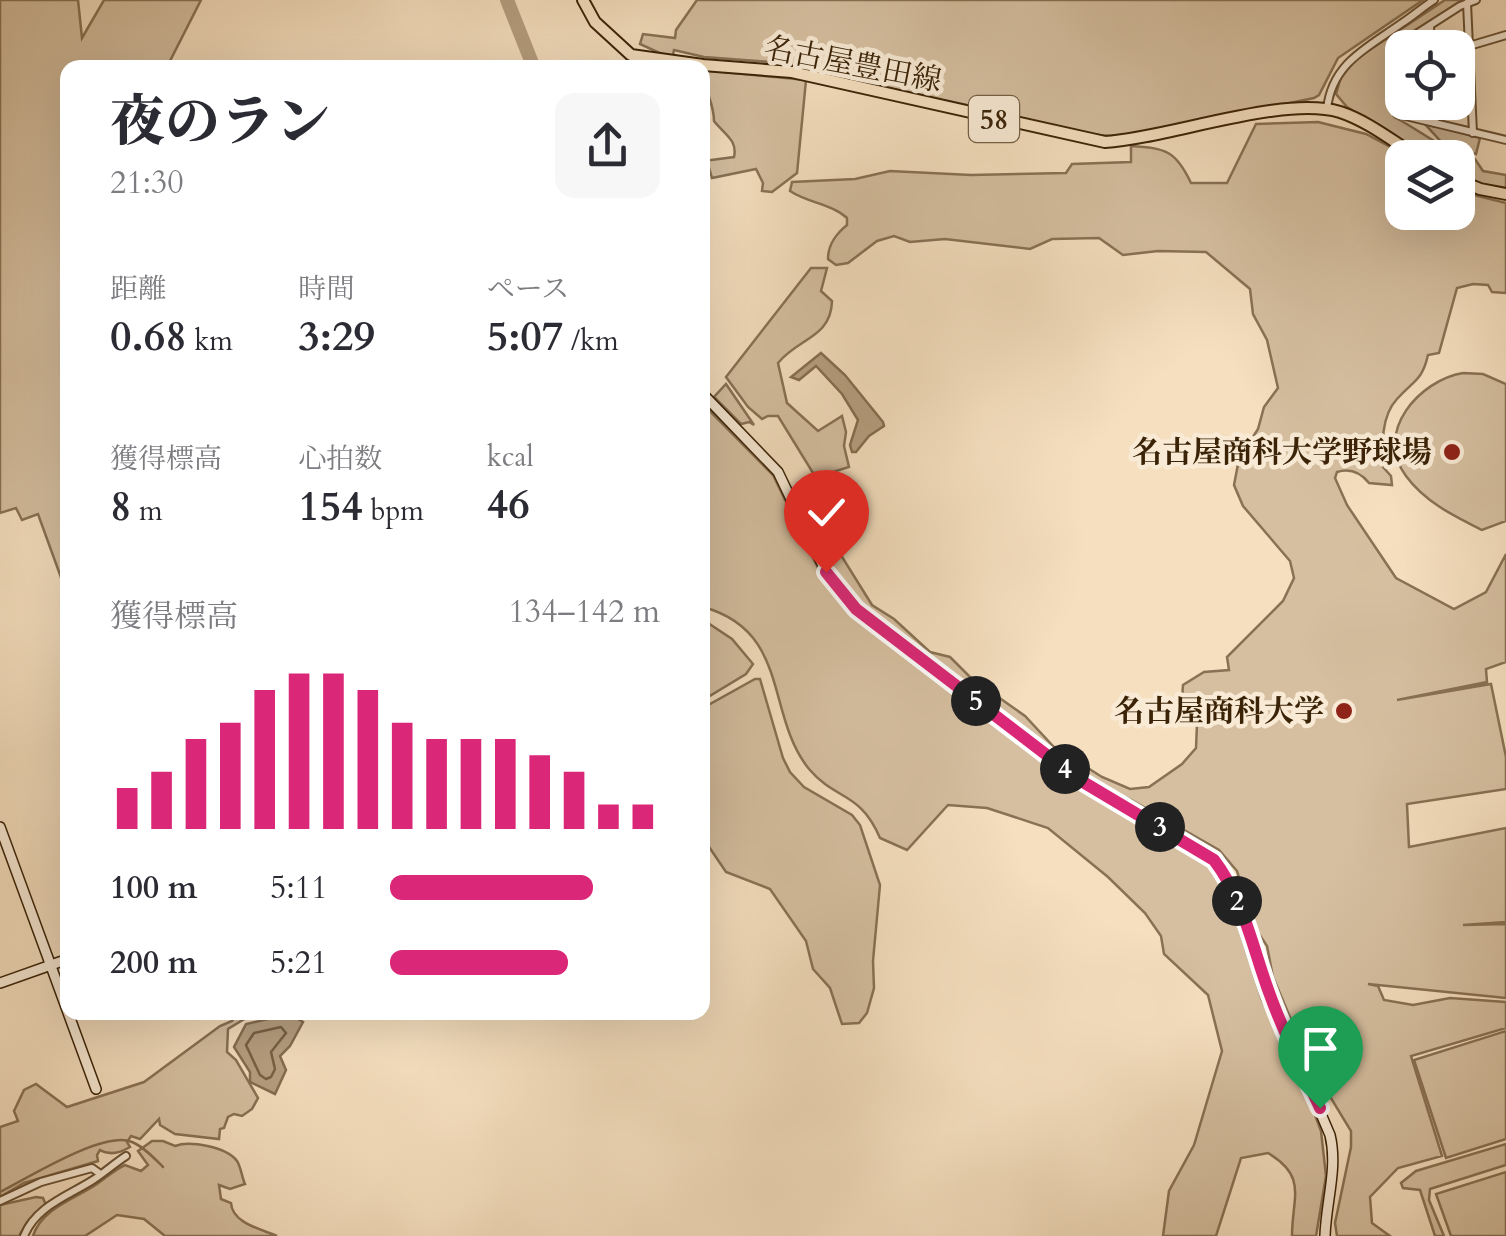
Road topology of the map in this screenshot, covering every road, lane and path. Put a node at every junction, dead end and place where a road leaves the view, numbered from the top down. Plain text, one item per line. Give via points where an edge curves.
1 (582, 0) edge
2 (1434, 0) edge
3 (1471, 1) edge
4 (1430, 26) junction
5 (1430, 30) edge
6 (1470, 30) edge
7 (1506, 35) edge
8 (1475, 44) edge
9 (631, 54) junction
10 (628, 60) edge
11 (666, 60) edge
12 (710, 65) edge
13 (1327, 109) junction
14 (1435, 120) edge
15 (1473, 120) edge
16 (1435, 124) junction
17 (1474, 132) junction
18 (1390, 140) edge
19 (1506, 140) edge
20 (1475, 187) edge
21 (1506, 194) edge
22 (710, 401) edge
23 (0, 826) edge
24 (60, 962) edge
25 (50, 966) junction
26 (0, 983) edge
27 (60, 993) edge
28 (70, 1020) edge
29 (96, 1090) dead end
30 (126, 1156) dead end
31 (99, 1174) junction
32 (0, 1202) edge
33 (24, 1236) edge
34 (1325, 1236) edge

1 - 9 main road via 595,22
2 - 13 street via 1354,54 1340,69
3 - 4 street
3 - 6 street
4 - 5 street
4 - 16 street via 1393,55 1397,114
7 - 8 street
9 - 10 main road
9 - 11 main road, 名古屋豊田線 / 58
12 - 13 main road, 名古屋豊田線 / 58 via 792,72 1104,142 1256,114
13 - 18 main road, 名古屋豊田線 / 58
14 - 16 street
15 - 17 street
16 - 17 street
17 - 19 street
20 - 21 main road
22 - 34 main road via 778,472 826,572 856,609 1078,779 1204,852 1226,875 1330,1135 1335,1154
23 - 25 main road
24 - 25 main road
25 - 26 main road
25 - 27 main road
28 - 29 main road
30 - 31 street
31 - 32 street via 92,1168 41,1182
31 - 33 street via 55,1200

